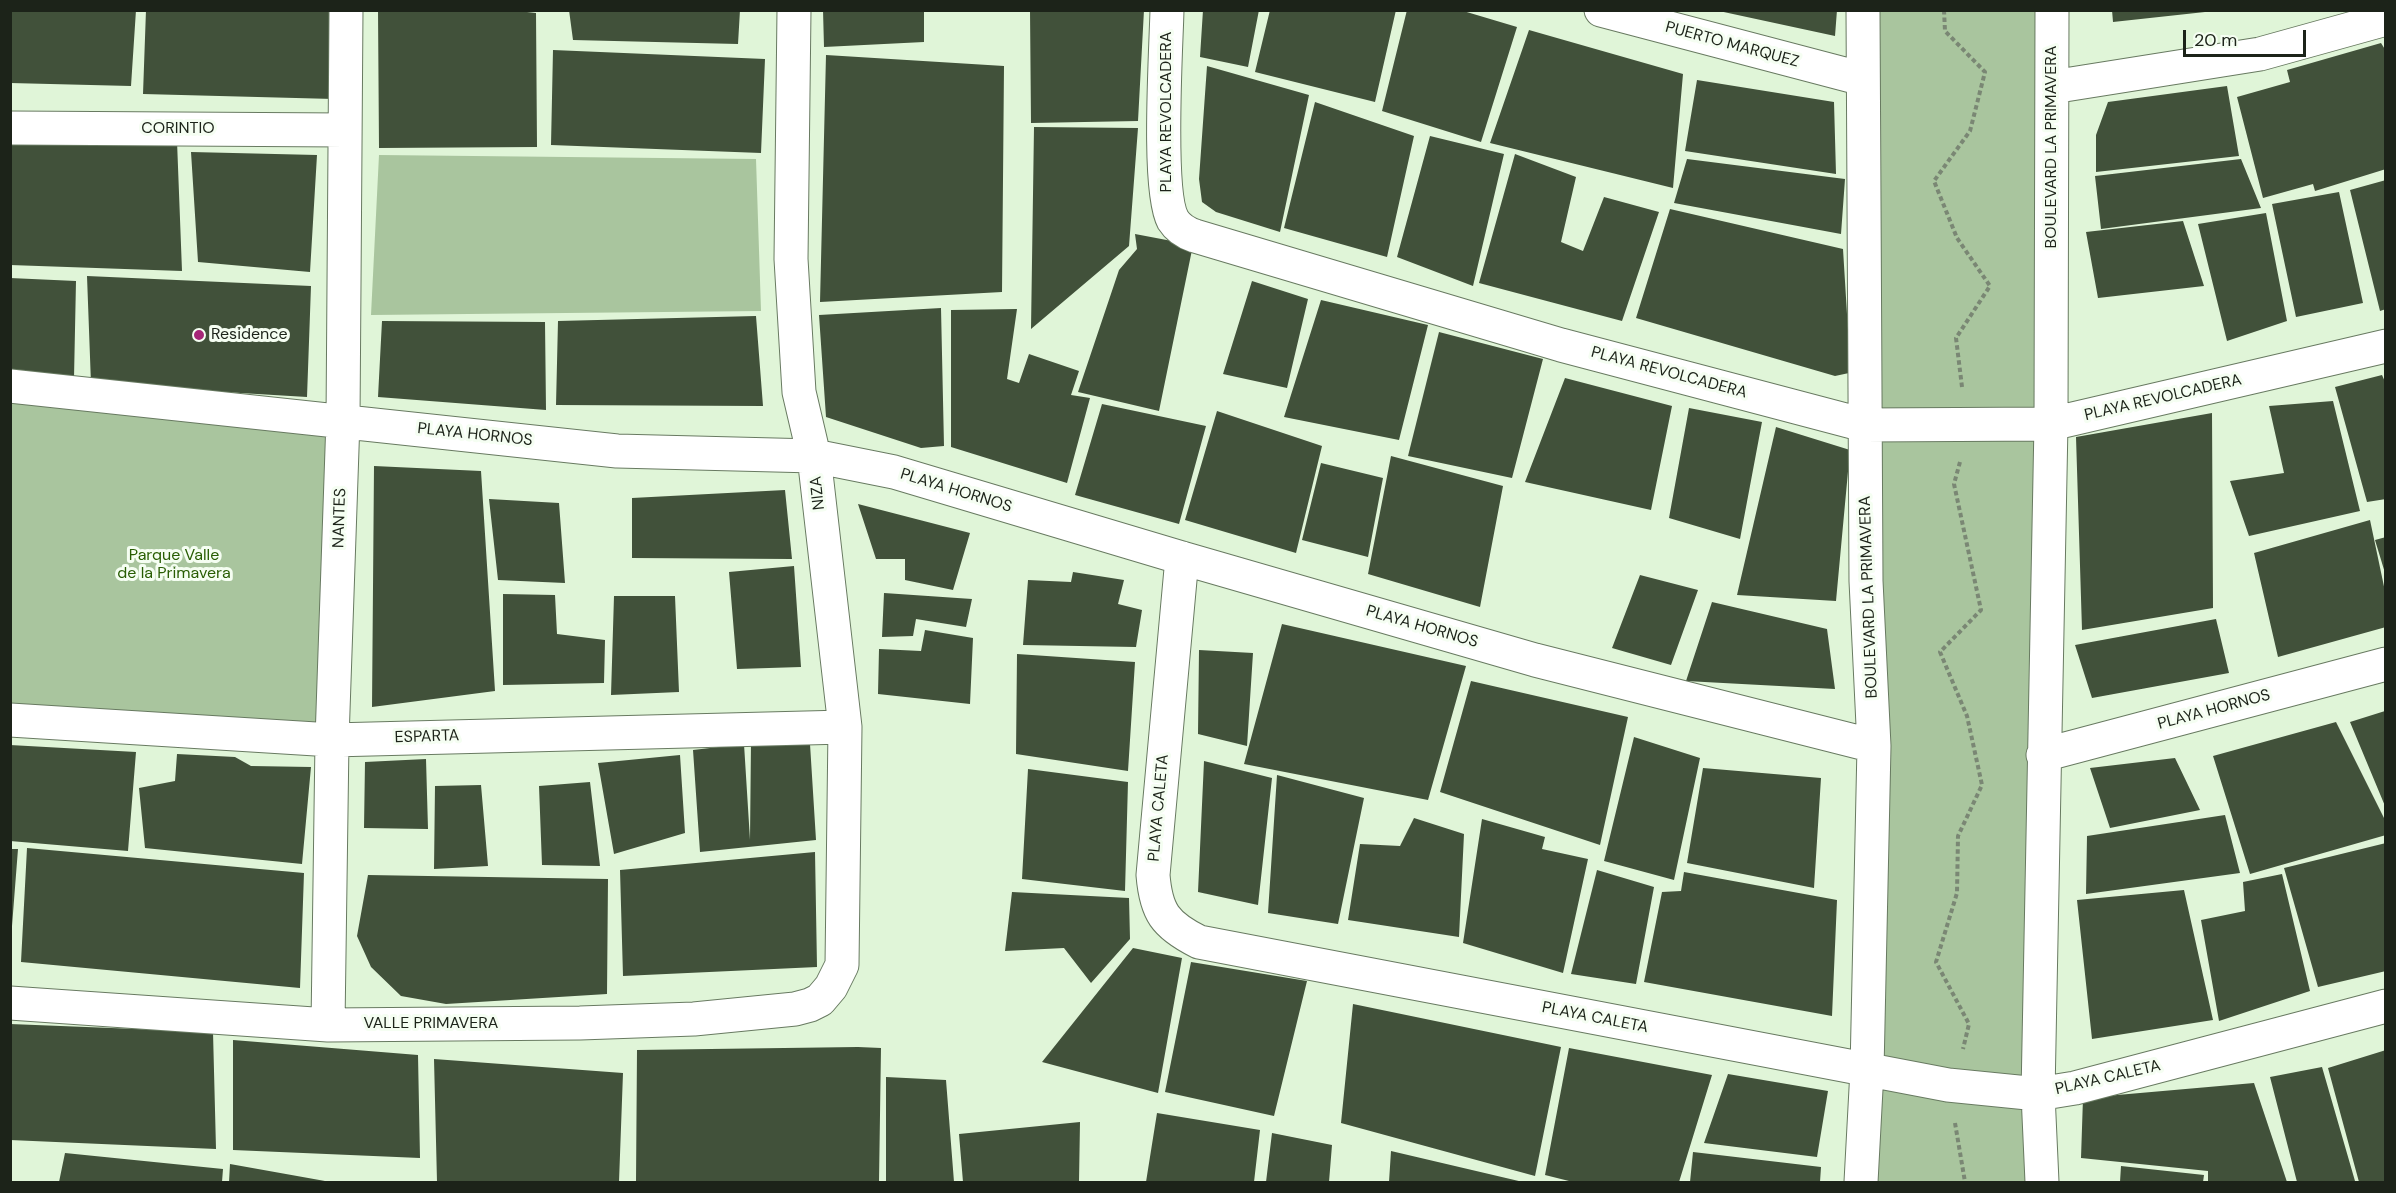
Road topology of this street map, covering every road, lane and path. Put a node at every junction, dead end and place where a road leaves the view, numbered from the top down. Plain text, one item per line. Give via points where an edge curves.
1 (346, 10) edge
2 (794, 10) edge
3 (1167, 10) edge
4 (1601, 10) edge
5 (1863, 10) edge
6 (1944, 10) edge
7 (2052, 10) edge
8 (2385, 19) edge
9 (1863, 79) junction
10 (2052, 87) junction
11 (10, 128) edge
12 (345, 130) junction
13 (2385, 346) edge
14 (10, 386) edge
15 (343, 420) junction
16 (2051, 424) junction
17 (1864, 425) junction
18 (1967, 425) junction
19 (814, 456) junction
20 (1182, 558) junction
21 (2385, 664) edge
22 (10, 720) edge
23 (845, 727) junction
24 (332, 740) junction
25 (1874, 746) junction
26 (2043, 755) junction
27 (838, 976) joint
28 (10, 1003) edge
29 (2385, 1006) edge
30 (328, 1025) junction
31 (1867, 1070) junction
32 (1948, 1085) junction
33 (2038, 1094) junction
34 (1861, 1182) edge
35 (1965, 1182) edge
36 (2042, 1182) edge

1 - 12 street, NANTES
2 - 19 street, NIZA via 791,258 799,392
3 - 17 street, PLAYA REVOLCADERA via 1166,189 1173,219 1186,233 1561,345
4 - 9 street, PUERTO MARQUEZ
5 - 9 street, BOULEVARD LA PRIMAVERA
6 - 18 path via 1945,31 1985,72 1970,131 1934,180 1957,238 1990,286 1956,338
7 - 10 street, BOULEVARD LA PRIMAVERA
8 - 10 street via 2260,54
9 - 17 street, BOULEVARD LA PRIMAVERA
10 - 16 street, BOULEVARD LA PRIMAVERA
11 - 12 street, CORINTIO
12 - 15 street, NANTES
13 - 16 street, PLAYA REVOLCADERA
14 - 15 street, PLAYA HORNOS
15 - 19 street, PLAYA HORNOS via 617,451
15 - 24 street, NANTES
16 - 18 street, PLAYA REVOLCADERA
16 - 26 street, BOULEVARD LA PRIMAVERA
17 - 18 street, PLAYA REVOLCADERA
17 - 25 street, BOULEVARD LA PRIMAVERA
18 - 32 path via 1954,484 1981,610 1940,652 1967,717 1982,785 1958,836 1957,893 1936,962 1969,1024 1957,1077
19 - 20 street, PLAYA HORNOS via 894,472
19 - 23 street, NIZA
20 - 25 street, PLAYA HORNOS via 1535,660
20 - 31 street, PLAYA CALETA via 1153,875 1161,914 1183,934 1199,942
21 - 26 street, PLAYA HORNOS
22 - 24 street, ESPARTA
23 - 24 street, ESPARTA
23 - 27 street, NIZA via 842,958
24 - 30 street, NANTES
25 - 31 street, BOULEVARD LA PRIMAVERA
26 - 33 street, BOULEVARD LA PRIMAVERA
27 - 30 street, VALLE PRIMAVERA via 820,1000 810,1005 694,1019
28 - 30 street, VALLE PRIMAVERA
29 - 33 street, PLAYA CALETA via 2094,1084
31 - 32 street, PLAYA CALETA
31 - 34 street, BOULEVARD LA PRIMAVERA
32 - 33 street, PLAYA CALETA
32 - 35 path
33 - 36 street, BOULEVARD LA PRIMAVERA

